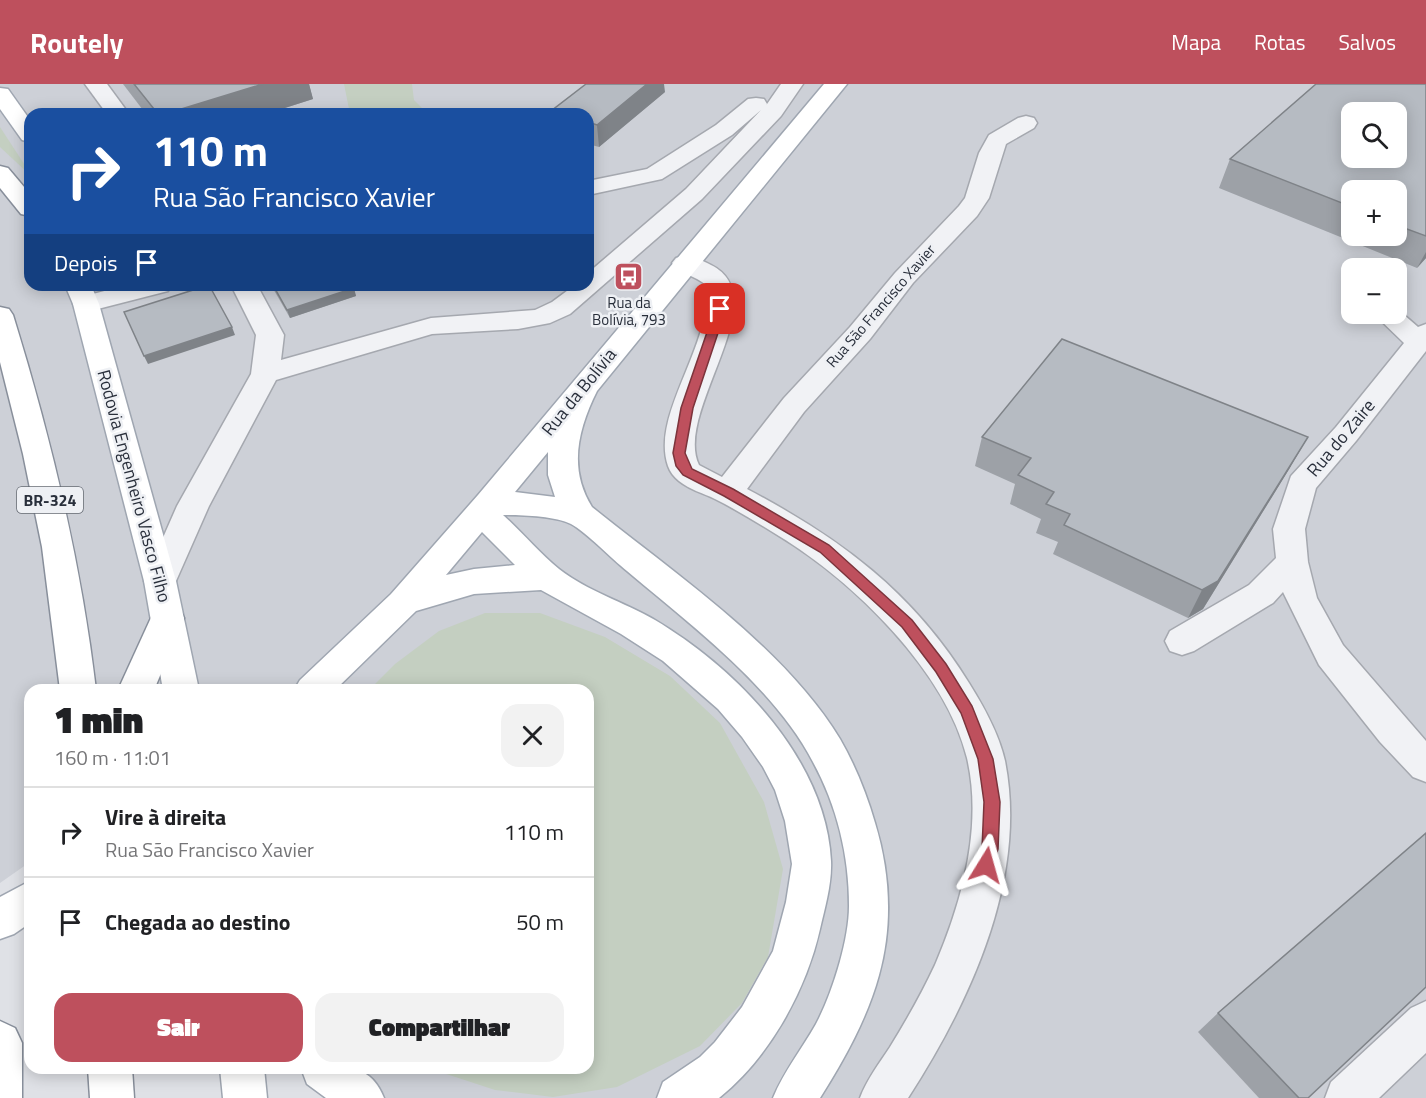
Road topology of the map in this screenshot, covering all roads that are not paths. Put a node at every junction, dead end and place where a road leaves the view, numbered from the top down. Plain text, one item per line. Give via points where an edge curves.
1 (96, 84) edge
2 (781, 84) edge
3 (792, 84) edge
4 (836, 84) edge
5 (0, 94) edge
6 (114, 108) edge
7 (1026, 123) dead end
8 (24, 127) edge
9 (0, 173) edge
10 (594, 187) edge
11 (24, 202) edge
12 (685, 263) junction
13 (594, 282) edge
14 (108, 291) edge
15 (247, 291) edge
16 (583, 291) edge
17 (82, 294) edge
18 (0, 315) edge
19 (1403, 324) edge
20 (1423, 337) edge
21 (265, 374) junction
22 (586, 384) junction
23 (728, 492) junction
24 (485, 507) junction
25 (581, 514) junction
26 (1292, 562) junction
27 (548, 578) junction
28 (160, 581) junction
29 (403, 603) junction
30 (167, 618) junction
31 (1182, 641) dead end
32 (77, 684) edge
33 (139, 684) edge
34 (180, 684) edge
35 (318, 684) edge
36 (1426, 766) edge
37 (24, 904) edge
38 (0, 920) edge
39 (1426, 1023) edge
40 (0, 1043) edge
41 (110, 1074) edge
42 (243, 1074) edge
43 (331, 1074) edge
44 (0, 1098) edge
45 (112, 1098) edge
46 (245, 1098) edge
47 (362, 1098) edge
48 (679, 1098) edge
49 (795, 1098) edge
50 (882, 1098) edge
51 (1347, 1098) edge

1 - 6 street
2 - 10 street via 724,130 654,174
3 - 13 street via 773,111 694,194
4 - 12 main road, Rua da Bolívia
5 - 8 main road
7 - 23 street, Rua São Francisco Xavier via 997,140 978,198 794,405
9 - 11 main road
12 - 22 main road, Rua da Bolívia
12 - 23 street via 711,276 720,286 722,298 716,327 687,408 680,459 688,472
14 - 17 street
15 - 21 street via 270,335
16 - 21 street via 541,317 431,326
17 - 28 main road, Rodovia Engenheiro Vasco Filho
18 - 32 main road, BR-324 via 49,494
19 - 20 street
20 - 26 street, Rua do Zaire via 1302,484 1289,529
21 - 28 street via 194,506
22 - 24 main road, Rua da Bolívia
22 - 25 main road via 570,416 562,469 567,490
23 - 50 street via 824,548 907,624 941,668 967,711 985,759 992,813 990,849 980,897 931,1018
24 - 25 main road via 523,503
24 - 27 main road
24 - 29 main road, Rua da Bolívia
25 - 49 main road via 730,638 768,676 801,712 827,751 849,799 865,853 869,908 858,975 832,1038
26 - 31 street via 1261,594
26 - 36 street, Rua do Zaire via 1301,599 1331,655
27 - 29 main road via 468,581
27 - 48 main road via 644,630 692,663 737,705 768,740 805,822 811,859 807,899 791,958 770,1005 734,1057
28 - 30 main road, Rodovia Engenheiro Vasco Filho
29 - 35 main road, Rua da Bolívia
30 - 33 main road
30 - 34 main road, Rodovia Engenheiro Vasco Filho
37 - 38 main road
39 - 51 street
40 - 44 main road
41 - 45 main road
42 - 46 main road
43 - 47 main road

